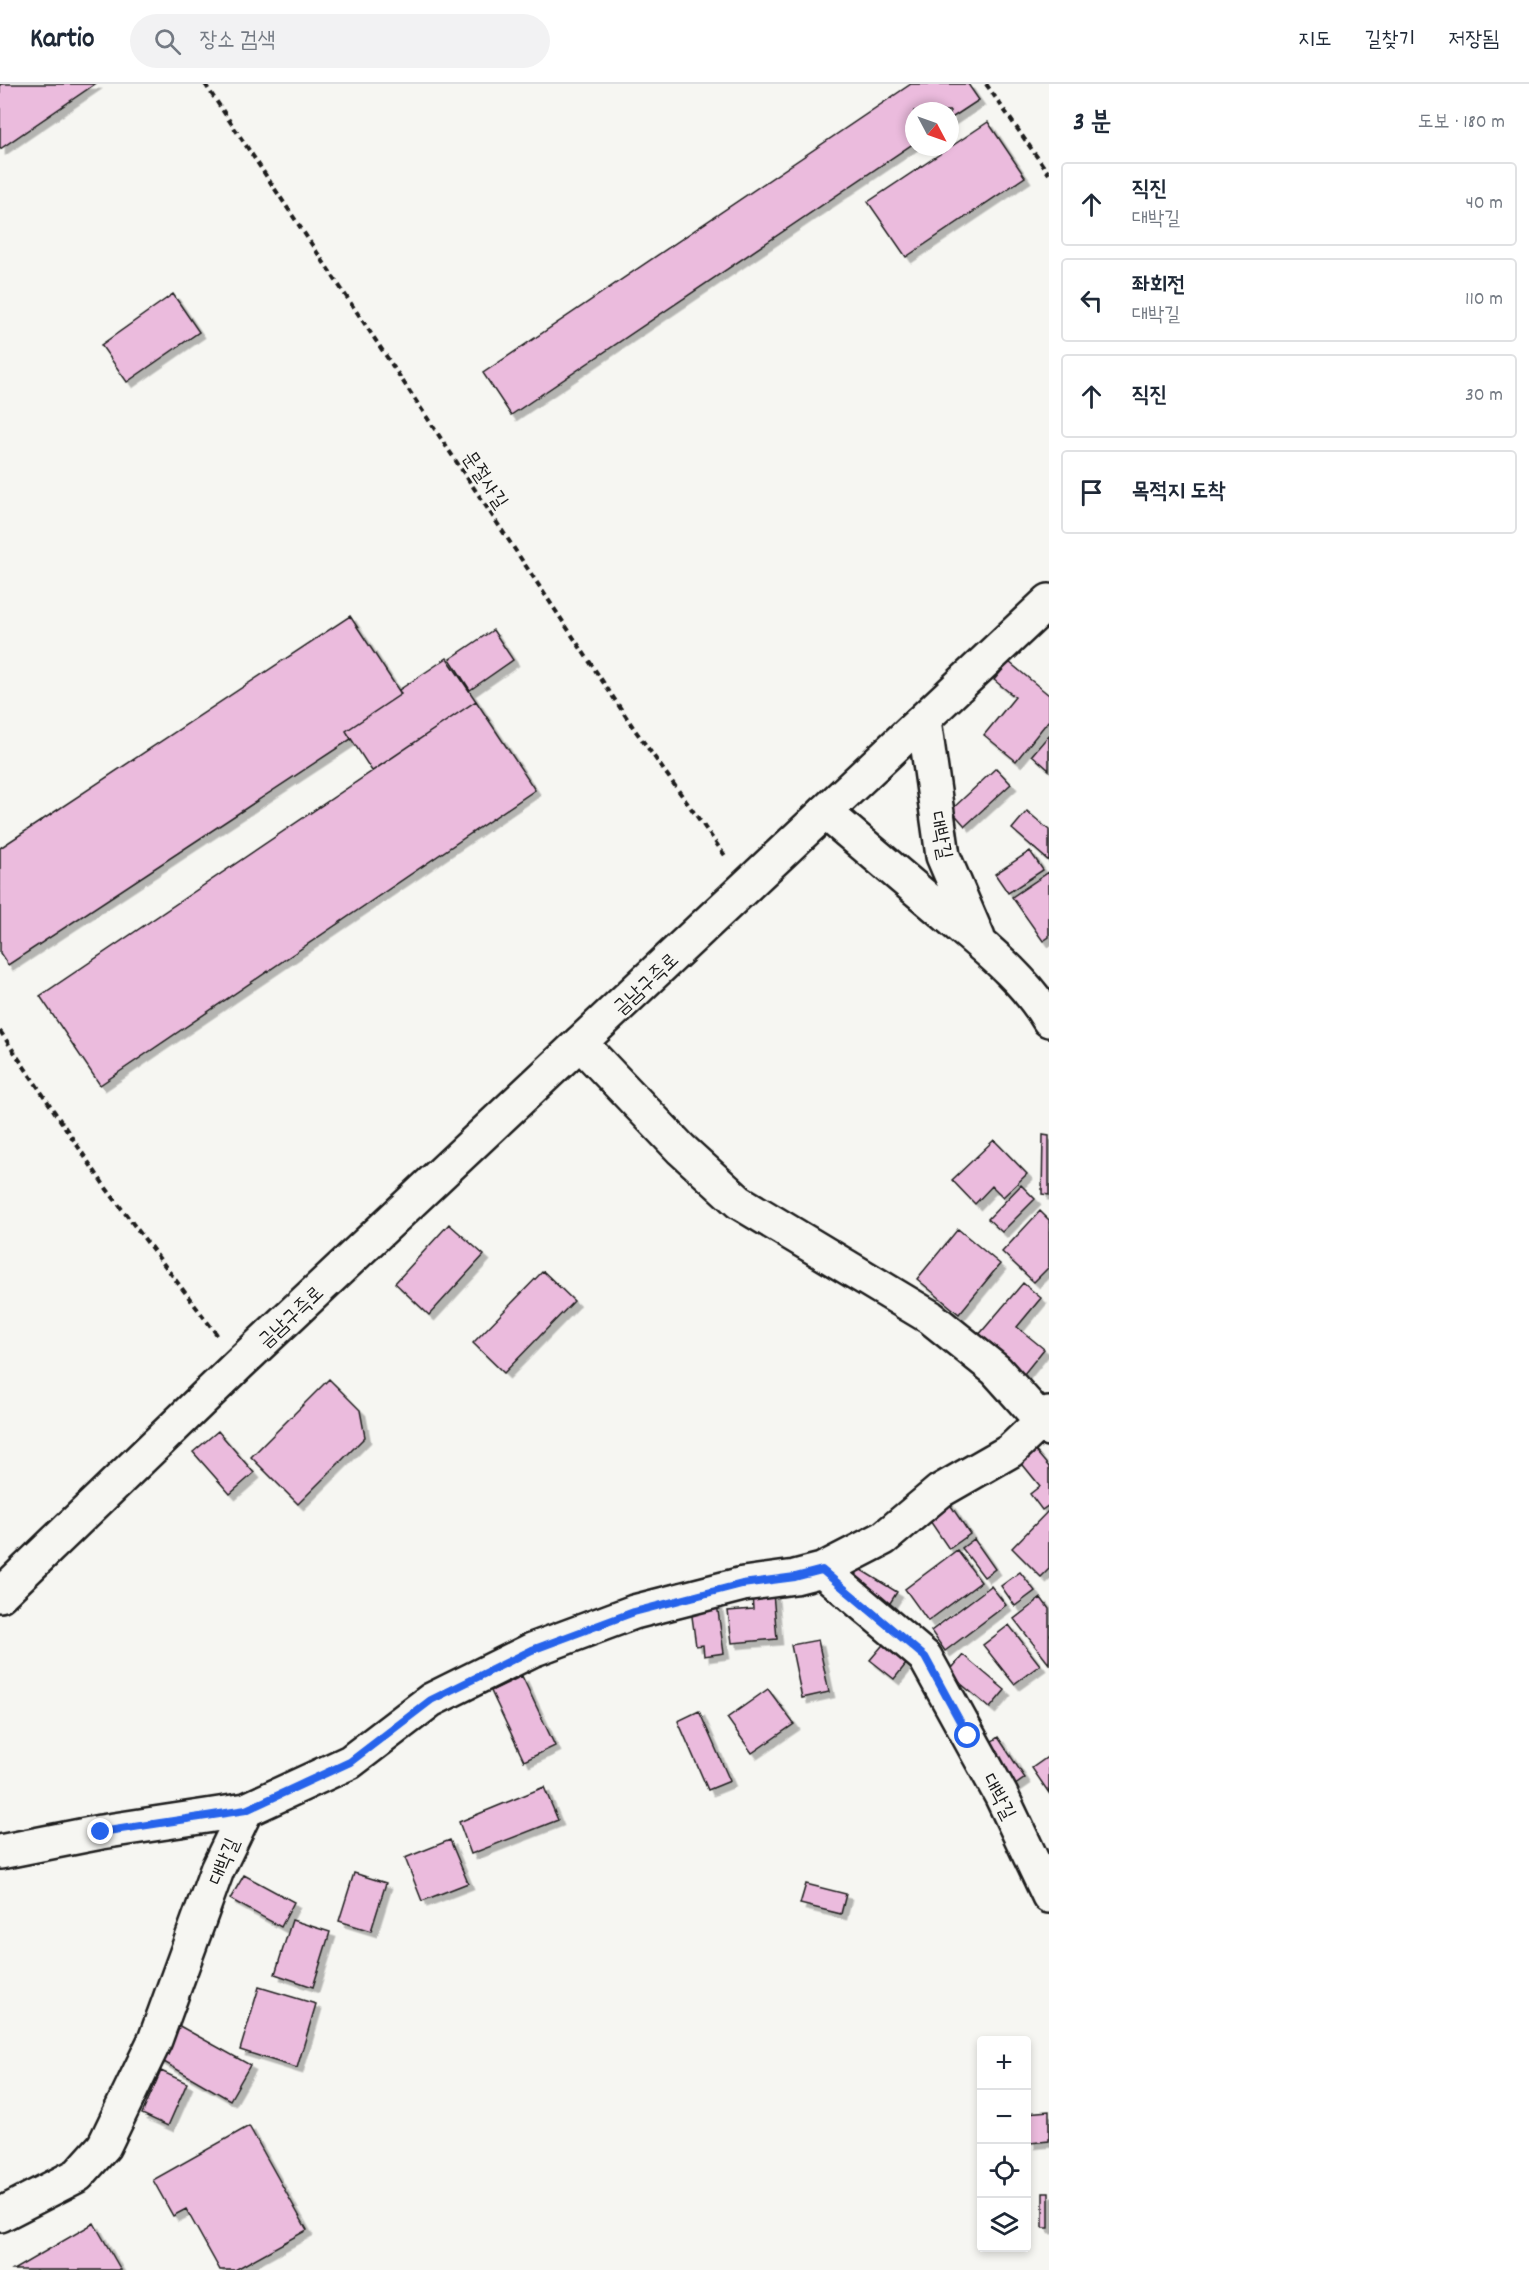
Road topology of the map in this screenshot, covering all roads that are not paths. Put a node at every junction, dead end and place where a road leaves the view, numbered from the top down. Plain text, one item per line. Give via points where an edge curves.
1 (1049, 601) edge
2 (924, 720) junction
3 (825, 812) junction
4 (980, 944) junction
5 (1046, 1005) edge
6 (580, 1043) junction
7 (1047, 1421) edge
8 (822, 1570) junction
9 (0, 1595) edge
10 (246, 1810) junction
11 (0, 1852) edge
12 (1049, 1896) edge
13 (3, 2208) edge

1 - 2 street, 금남구즉로
2 - 3 street, 금남구즉로
2 - 4 street, 대박길 via 943,856
3 - 4 street, 대박길
3 - 6 street, 금남구즉로
4 - 5 street, 대박길
6 - 7 street via 681,1149 739,1202 930,1317 996,1370
6 - 9 street, 금남구즉로
7 - 8 street via 1011,1451 940,1491 884,1538
8 - 10 street via 742,1584 634,1612 532,1650 431,1700 350,1762
8 - 12 street, 대박길 via 925,1657 1001,1795
10 - 11 street
10 - 13 street, 대박길 via 218,1870 155,2040 104,2146 78,2175

